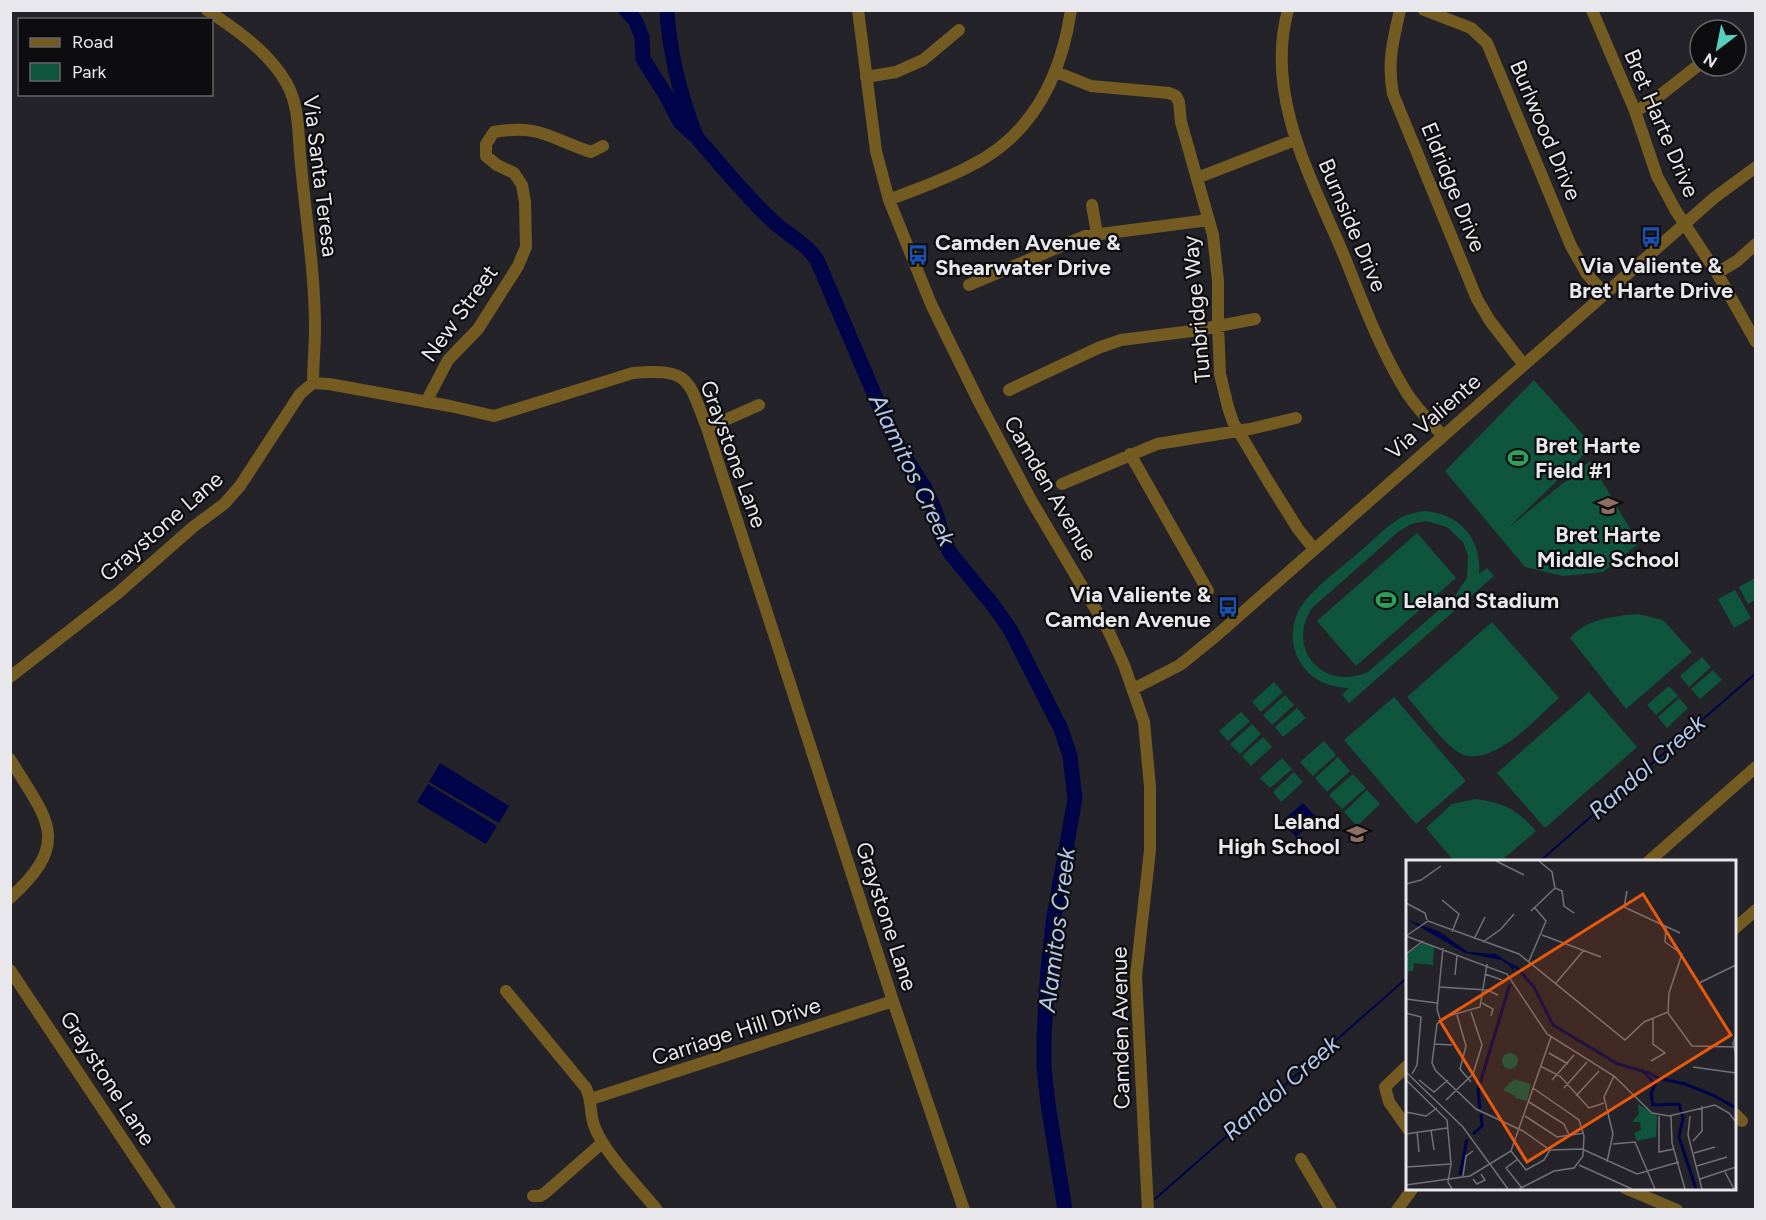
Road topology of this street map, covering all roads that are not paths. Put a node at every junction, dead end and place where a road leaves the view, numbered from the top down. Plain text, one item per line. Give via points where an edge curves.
1 (207, 10) edge
2 (858, 10) edge
3 (1071, 10) edge
4 (1288, 10) edge
5 (1400, 10) edge
6 (1424, 10) edge
7 (1592, 10) edge
8 (959, 30) dead end
9 (1056, 72) junction
10 (1688, 73) edge
11 (866, 77) junction
12 (1635, 111) junction
13 (1295, 140) junction
14 (603, 146) dead end
15 (1755, 166) edge
16 (1197, 178) junction
17 (889, 200) junction
18 (1092, 205) dead end
19 (1209, 220) junction
20 (1684, 224) junction
21 (1097, 234) junction
22 (1755, 244) edge
23 (1717, 273) junction
24 (969, 285) dead end
25 (1605, 294) junction
26 (1255, 319) dead end
27 (1218, 325) junction
28 (1755, 342) edge
29 (1524, 365) junction
30 (313, 383) junction
31 (1009, 390) dead end
32 (426, 402) junction
33 (759, 405) dead end
34 (1296, 418) dead end
35 (707, 428) junction
36 (1239, 431) junction
37 (1443, 436) junction
38 (1130, 454) junction
39 (1062, 484) dead end
40 (1314, 549) junction
41 (1208, 591) dead end
42 (10, 677) edge
43 (1133, 689) junction
44 (10, 759) edge
45 (1755, 767) edge
46 (1649, 860) edge
47 (10, 898) edge
48 (1755, 910) edge
49 (1736, 927) edge
50 (10, 970) edge
51 (506, 991) dead end
52 (893, 1001) junction
53 (1406, 1066) edge
54 (591, 1099) junction
55 (1406, 1128) edge
56 (602, 1143) junction
57 (1301, 1159) dead end
58 (1411, 1190) edge
59 (1631, 1190) edge
60 (533, 1196) dead end
61 (170, 1209) edge
62 (657, 1209) edge
63 (964, 1209) edge
64 (1148, 1209) edge
65 (1331, 1209) edge
66 (1397, 1209) edge
67 (1677, 1209) edge

1 - 30 street, Via Santa Teresa via 265,56 287,83 291,95 312,278
2 - 11 street, Camden Avenue
3 - 9 street via 1067,40
4 - 13 street, Burnside Drive via 1282,63 1284,93
5 - 29 street, Eldridge Drive via 1390,59 1393,94 1477,299
6 - 25 street, Burlwood Drive via 1471,28 1487,43 1571,246 1587,274
7 - 12 street, Bret Harte Drive
8 - 11 street via 923,60 896,72
9 - 16 street, Tunbridge Way via 1091,86 1176,96
9 - 17 street via 1023,126 995,151 971,166
10 - 12 street
11 - 17 street, Camden Avenue via 876,152
12 - 20 street, Bret Harte Drive via 1657,176
13 - 16 street
13 - 37 street, Burnside Drive via 1383,350 1407,393
14 - 32 street, New Street via 591,152 531,129 494,132 486,144 486,156 514,173 522,185 526,246 518,266 478,329 448,360
15 - 20 street, Via Valiente
16 - 19 street, Tunbridge Way
17 - 43 street, Camden Avenue via 931,304 980,404 1108,630
18 - 21 street
19 - 21 street
19 - 27 street, Tunbridge Way via 1216,255
20 - 23 street, Bret Harte Drive
20 - 25 street, Via Valiente
21 - 24 street
22 - 23 street
23 - 28 street, Bret Harte Drive
25 - 29 street, Via Valiente
26 - 27 street
27 - 31 street via 1121,340
27 - 36 street, Tunbridge Way via 1220,374
29 - 37 street, Via Valiente
30 - 32 street, Graystone Lane
30 - 42 street, Graystone Lane via 300,394 224,504
32 - 35 street, Graystone Lane via 494,416 633,373 670,372 682,377 692,389
33 - 35 street
34 - 36 street
35 - 52 street, Graystone Lane
36 - 38 street via 1157,444
36 - 40 street, Tunbridge Way
37 - 40 street, Via Valiente
38 - 39 street
38 - 41 street
40 - 43 street, Via Valiente via 1196,652
43 - 64 street, Camden Avenue via 1146,734 1150,787 1150,850 1136,976
44 - 47 street via 40,807 48,835 42,863
45 - 46 street
48 - 49 street
50 - 61 street, Graystone Lane
51 - 54 street
52 - 54 street, Carriage Hill Drive
52 - 63 street, Graystone Lane
53 - 55 street via 1385,1088 1389,1102
54 - 56 street via 591,1115
56 - 60 street via 545,1193
56 - 62 street
57 - 65 street
58 - 66 street
59 - 67 street

